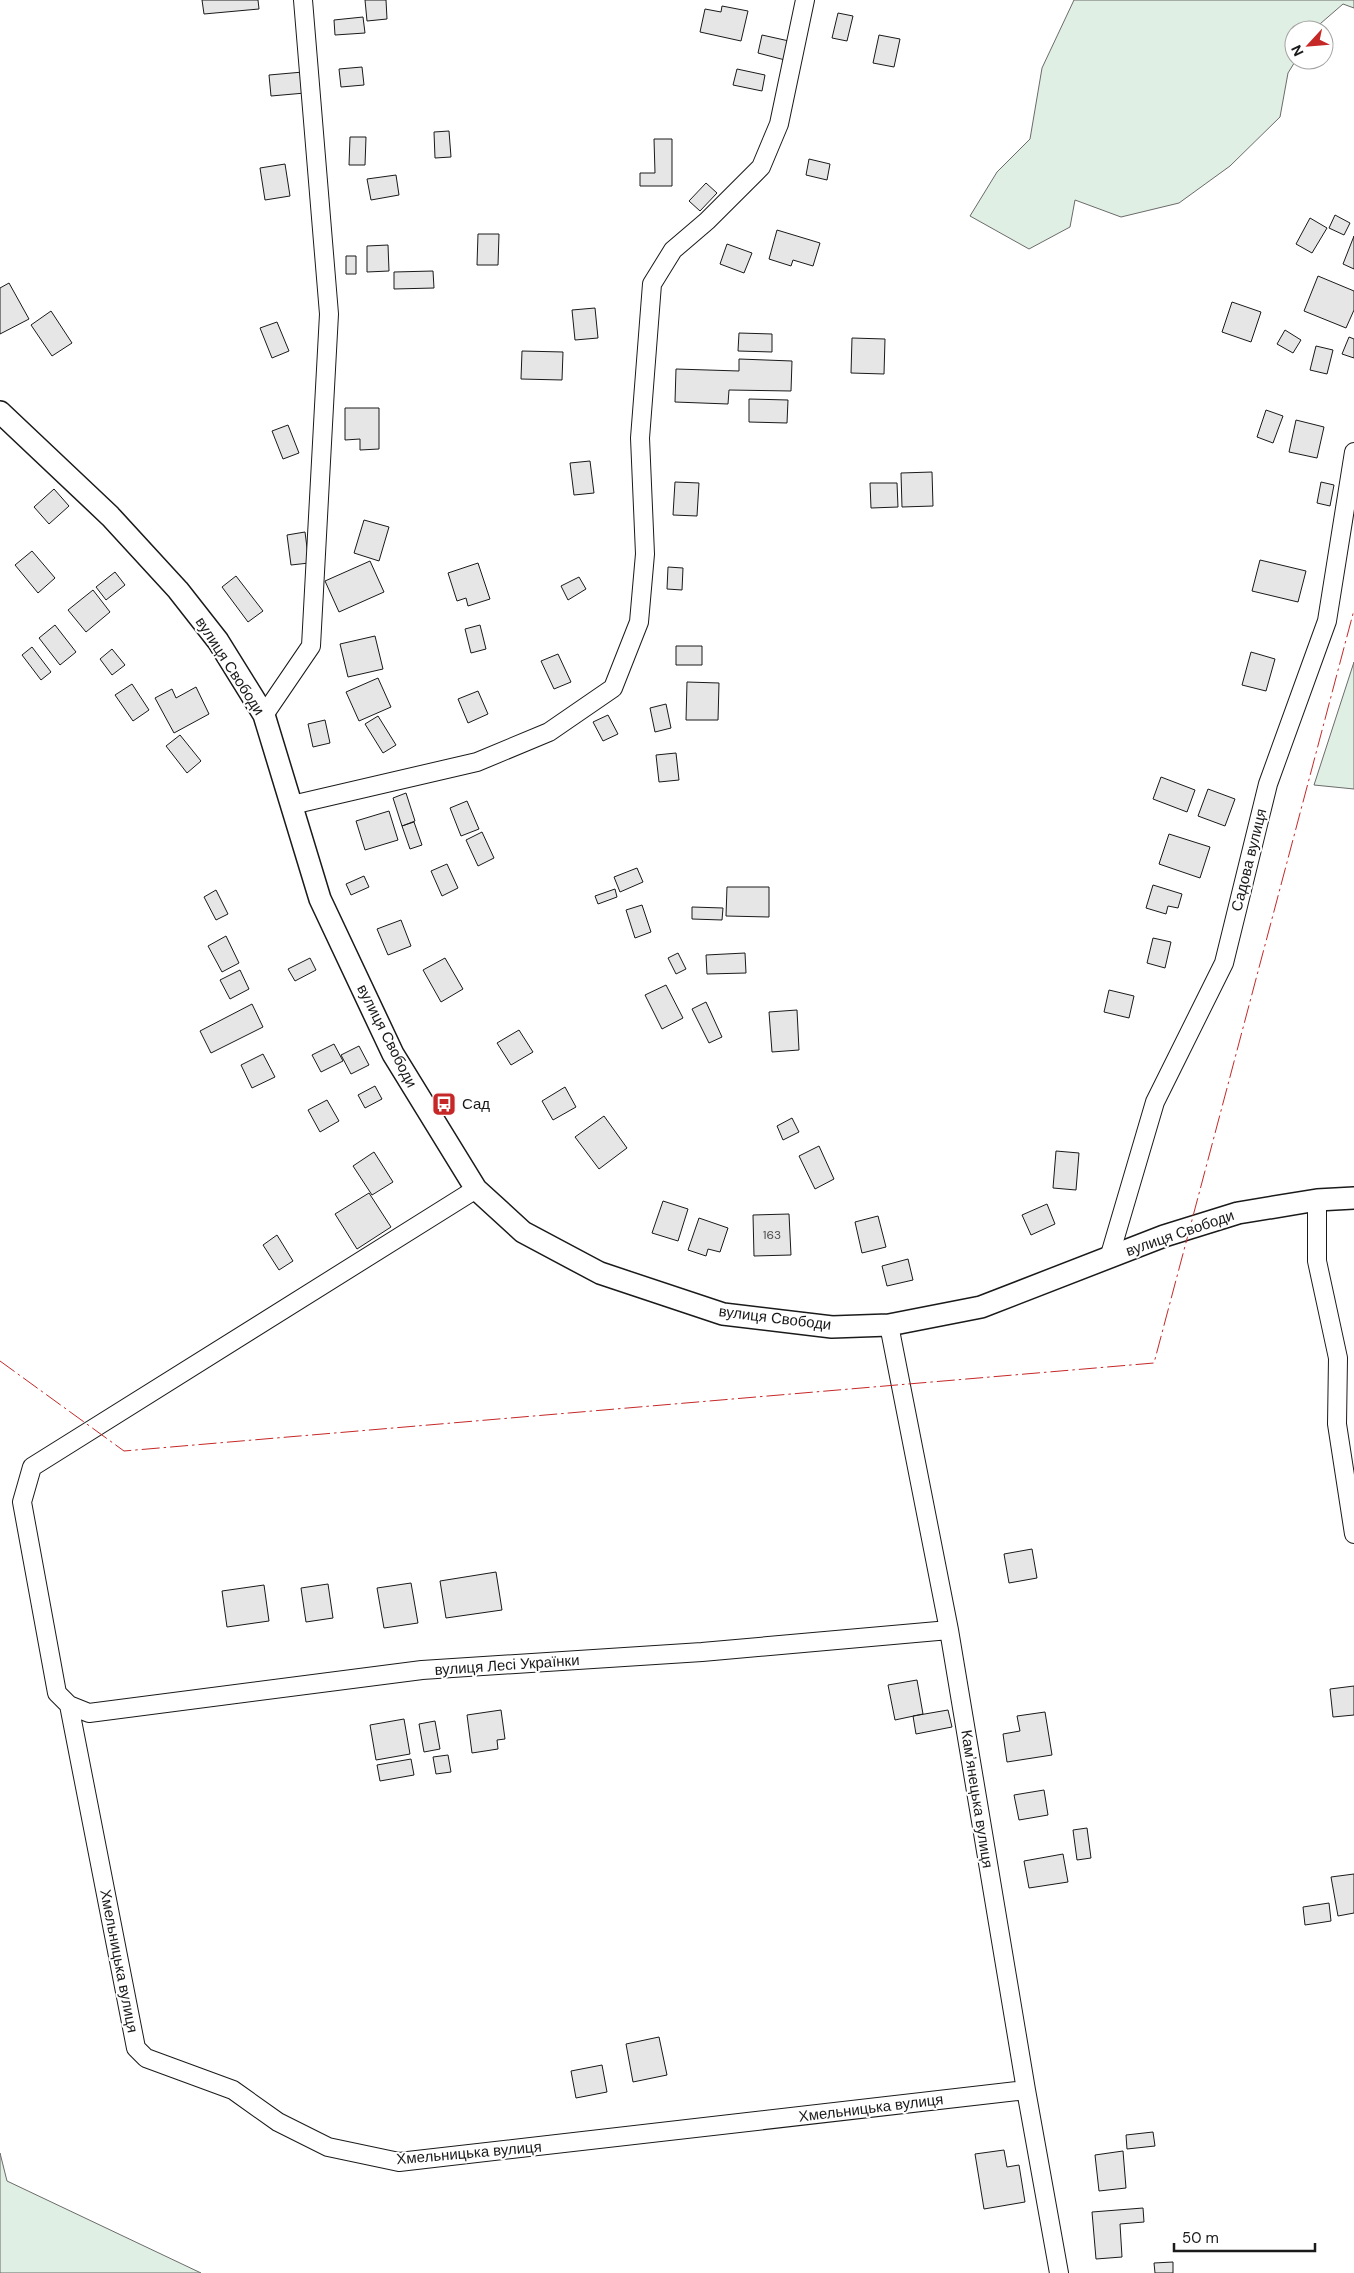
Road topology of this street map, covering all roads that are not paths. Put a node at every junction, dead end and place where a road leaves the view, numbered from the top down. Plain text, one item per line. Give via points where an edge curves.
1 (303, 0) edge
2 (805, 0) edge
3 (0, 412) edge
4 (1354, 452) edge
5 (264, 715) junction
6 (292, 805) junction
7 (476, 1189) junction
8 (1354, 1198) edge
9 (1317, 1200) junction
10 (1109, 1258) junction
11 (889, 1325) junction
12 (1354, 1534) edge
13 (949, 1630) junction
14 (69, 1705) junction
15 (1026, 2090) junction
16 (1060, 2273) edge

1 - 5 street via 329,314 312,646
2 - 6 street via 779,124 760,167 708,221 673,250 652,284 640,438 645,554 639,622 613,688 549,732 477,762
3 - 5 street, вулиця Свободи via 110,516 178,590 218,641
4 - 10 street, Садова вулиця via 1327,621 1268,784 1224,963 1156,1102
5 - 6 street, вулиця Свободи
6 - 7 street, вулиця Свободи via 320,899 393,1054
7 - 11 street, вулиця Свободи via 524,1232 600,1273 714,1311 832,1327
7 - 14 street via 32,1467 22,1502 57,1693
8 - 9 street, вулиця Свободи
9 - 10 street, вулиця Свободи via 1238,1213 1164,1236
9 - 12 street via 1317,1261 1338,1358 1338,1424
10 - 11 street, вулиця Свободи via 981,1307
11 - 13 street, Камʼянецька вулиця
13 - 14 street, вулиця Лесі Українки via 702,1652 422,1670 89,1713
13 - 15 street, Камʼянецька вулиця
14 - 15 street, Хмельницька вулиця via 136,2048 146,2058 233,2090 278,2122 328,2147 399,2162
15 - 16 street, Камʼянецька вулиця

